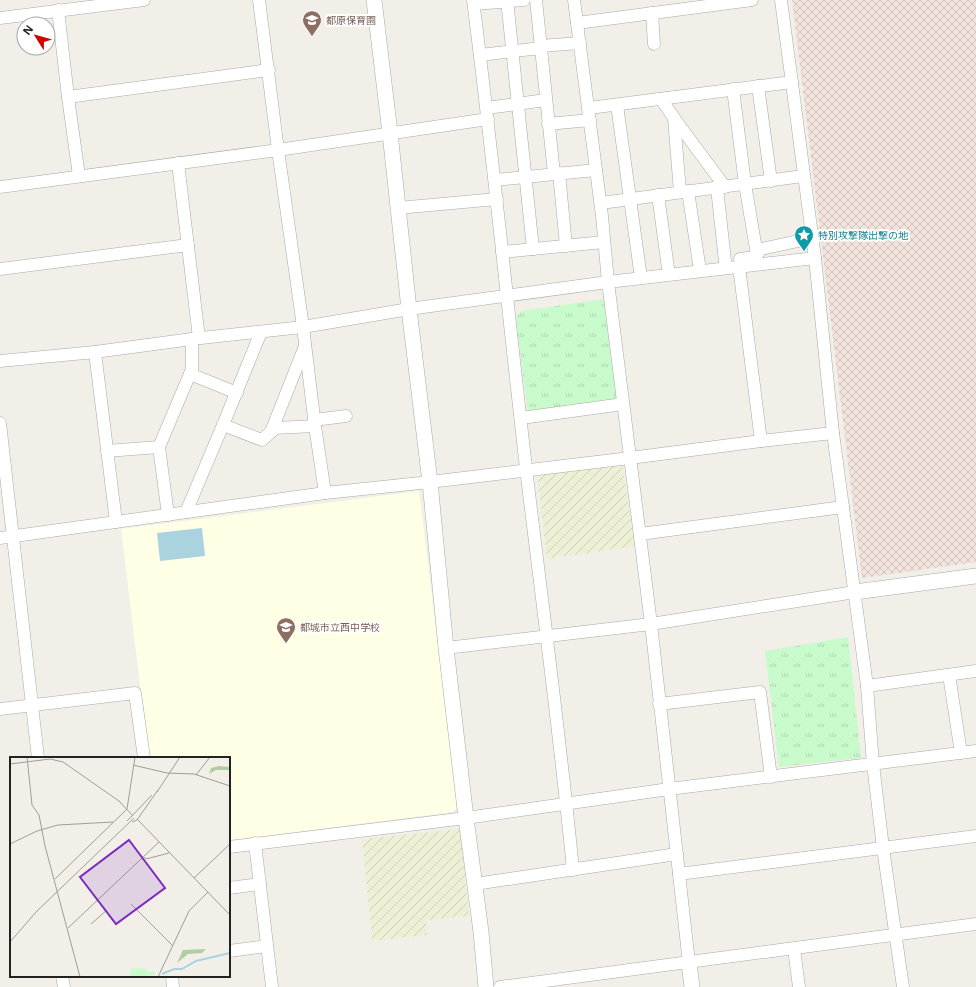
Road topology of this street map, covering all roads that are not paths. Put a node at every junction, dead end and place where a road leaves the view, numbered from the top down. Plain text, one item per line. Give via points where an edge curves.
1 (144, 0) edge
2 (259, 0) edge
3 (374, 0) edge
4 (524, 0) edge
5 (536, 0) edge
6 (574, 0) edge
7 (752, 0) edge
8 (781, 0) edge
9 (124, 1) edge
10 (507, 1) edge
11 (473, 2) edge
12 (58, 10) junction
13 (652, 13) junction
14 (0, 18) edge
15 (577, 23) junction
16 (580, 43) junction
17 (654, 44) dead end
18 (540, 47) junction
19 (512, 51) junction
20 (480, 55) junction
21 (268, 70) junction
22 (792, 82) junction
23 (758, 86) junction
24 (734, 89) junction
25 (68, 97) junction
26 (661, 99) junction
27 (546, 100) junction
28 (517, 104) junction
29 (617, 105) junction
30 (487, 113) junction
31 (589, 114) junction
32 (674, 118) junction
33 (548, 124) junction
34 (390, 133) junction
35 (278, 150) junction
36 (178, 162) junction
37 (596, 170) junction
38 (556, 174) junction
39 (79, 176) junction
40 (526, 176) junction
41 (803, 176) junction
42 (495, 180) junction
43 (771, 180) junction
44 (745, 184) junction
45 (0, 187) edge
46 (721, 187) junction
47 (684, 192) junction
48 (658, 195) junction
49 (631, 199) junction
50 (497, 200) junction
51 (600, 203) junction
52 (398, 208) junction
53 (812, 238) junction
54 (604, 242) junction
55 (188, 245) junction
56 (566, 246) junction
57 (533, 249) junction
58 (502, 252) junction
59 (756, 255) junction
60 (815, 258) junction
61 (726, 261) junction
62 (699, 264) junction
63 (739, 266) junction
64 (668, 268) junction
65 (0, 269) edge
66 (640, 271) junction
67 (618, 274) dead end
68 (608, 282) junction
69 (507, 296) junction
70 (409, 309) junction
71 (303, 327) junction
72 (262, 332) junction
73 (196, 339) junction
74 (306, 345) junction
75 (95, 352) junction
76 (0, 361) edge
77 (190, 374) junction
78 (236, 393) junction
79 (623, 404) junction
80 (346, 416) dead end
81 (521, 418) junction
82 (0, 423) edge
83 (315, 423) junction
84 (223, 425) junction
85 (271, 432) junction
86 (833, 433) junction
87 (760, 441) junction
88 (159, 447) junction
89 (107, 451) junction
90 (630, 458) junction
91 (526, 470) junction
92 (430, 482) junction
93 (325, 493) junction
94 (843, 507) junction
95 (186, 512) junction
96 (168, 515) junction
97 (116, 522) junction
98 (640, 534) junction
99 (12, 536) junction
100 (0, 538) edge
101 (976, 576) edge
102 (855, 592) junction
103 (651, 624) junction
104 (547, 636) junction
105 (446, 648) junction
106 (976, 671) edge
107 (949, 675) junction
108 (867, 686) junction
109 (32, 704) junction
110 (660, 704) junction
111 (0, 709) edge
112 (976, 751) edge
113 (961, 753) junction
114 (38, 757) edge
115 (144, 757) edge
116 (873, 764) junction
117 (771, 777) junction
118 (669, 789) junction
119 (566, 804) junction
120 (466, 818) junction
121 (976, 836) edge
122 (255, 843) junction
123 (230, 847) edge
124 (883, 848) junction
125 (677, 854) junction
126 (573, 870) junction
127 (679, 874) junction
128 (260, 884) junction
129 (475, 884) junction
130 (230, 888) edge
131 (976, 924) edge
132 (896, 935) junction
133 (267, 946) junction
134 (794, 949) junction
135 (230, 951) edge
136 (689, 962) junction
137 (62, 977) edge
138 (172, 977) edge
139 (64, 987) edge
140 (173, 987) edge
141 (272, 987) edge
142 (486, 987) edge
143 (500, 987) edge
144 (692, 987) edge
145 (799, 987) edge
146 (903, 987) edge

1 - 9 street
2 - 21 street
3 - 34 street
4 - 10 street
5 - 18 street
6 - 15 street
7 - 13 street
8 - 22 street
9 - 12 street
10 - 11 street
10 - 19 street
11 - 20 street
12 - 14 street
12 - 25 street
13 - 15 street
13 - 17 street
15 - 16 street
16 - 18 street
16 - 31 street
18 - 19 street
18 - 27 street
19 - 20 street
19 - 28 street
20 - 30 street
21 - 25 street
21 - 35 street
22 - 23 street
22 - 41 street
23 - 24 street
23 - 43 street
24 - 26 street
24 - 44 street
25 - 39 street
26 - 29 street
26 - 32 street
27 - 28 street
27 - 33 street
28 - 30 street
28 - 40 street
29 - 31 street
29 - 49 street
30 - 34 street
30 - 42 street
31 - 33 street
31 - 37 street
32 - 46 street
32 - 47 street
33 - 38 street
34 - 35 street
34 - 52 street
35 - 36 street
35 - 71 street
36 - 39 street
36 - 55 street
37 - 38 street
37 - 51 street
38 - 40 street
38 - 56 street
39 - 45 street
40 - 42 street
40 - 57 street
41 - 43 street
41 - 53 street
42 - 50 street
43 - 44 street
44 - 46 street
44 - 59 street
46 - 47 street
46 - 61 street
47 - 48 street
47 - 62 street
48 - 49 street
48 - 64 street
49 - 51 street
49 - 66 street
50 - 52 street
50 - 58 street
51 - 54 street
52 - 70 street
53 - 59 street via 761,249
53 - 60 street
54 - 56 street
54 - 68 street
55 - 65 street
55 - 73 street
56 - 57 street
57 - 58 street
58 - 69 street
59 - 61 street
60 - 63 street
60 - 86 street
61 - 62 street
62 - 64 street
63 - 68 street
63 - 87 street
64 - 66 street
66 - 67 street
68 - 69 street
68 - 79 street
69 - 70 street
69 - 81 street
70 - 71 street
70 - 92 street
71 - 72 street
71 - 74 street
72 - 73 street
72 - 78 street
73 - 75 street
73 - 77 street
74 - 83 street
74 - 85 street
75 - 76 street
75 - 89 street
77 - 78 street
77 - 88 street
78 - 84 street
79 - 81 street
79 - 90 street
80 - 83 street
81 - 91 street
82 - 99 street
83 - 85 street via 275,428
83 - 93 street
84 - 85 street via 262,440
84 - 95 street
86 - 87 street
86 - 94 street
87 - 90 street
88 - 89 street
88 - 96 street
89 - 97 street
90 - 91 street
90 - 98 street
91 - 92 street
91 - 104 street
92 - 93 street
92 - 105 street
93 - 95 street
94 - 98 street
94 - 102 street
95 - 96 street
96 - 97 street
97 - 99 street
98 - 103 street
99 - 100 street
99 - 109 street
101 - 102 street
102 - 103 street
102 - 108 street
103 - 104 street
103 - 110 street
104 - 105 street
104 - 119 street
105 - 120 street
106 - 107 street
107 - 108 street
107 - 113 street
108 - 116 street
109 - 111 street
109 - 114 street
109 - 115 street via 135,693
110 - 117 street via 760,692
110 - 118 street
112 - 113 street
113 - 116 street
116 - 117 street
116 - 124 street
117 - 118 street
118 - 119 street
118 - 125 street
119 - 120 street
119 - 126 street
120 - 122 street
120 - 129 street
121 - 124 street
122 - 123 street
122 - 128 street
124 - 127 street
124 - 132 street
125 - 126 street
125 - 127 street
126 - 129 street
127 - 136 street
128 - 130 street
128 - 133 street
129 - 142 street
131 - 132 street
132 - 134 street
132 - 146 street
133 - 135 street
133 - 141 street
134 - 136 street
134 - 145 street
136 - 143 street
136 - 144 street
137 - 139 street
138 - 140 street

